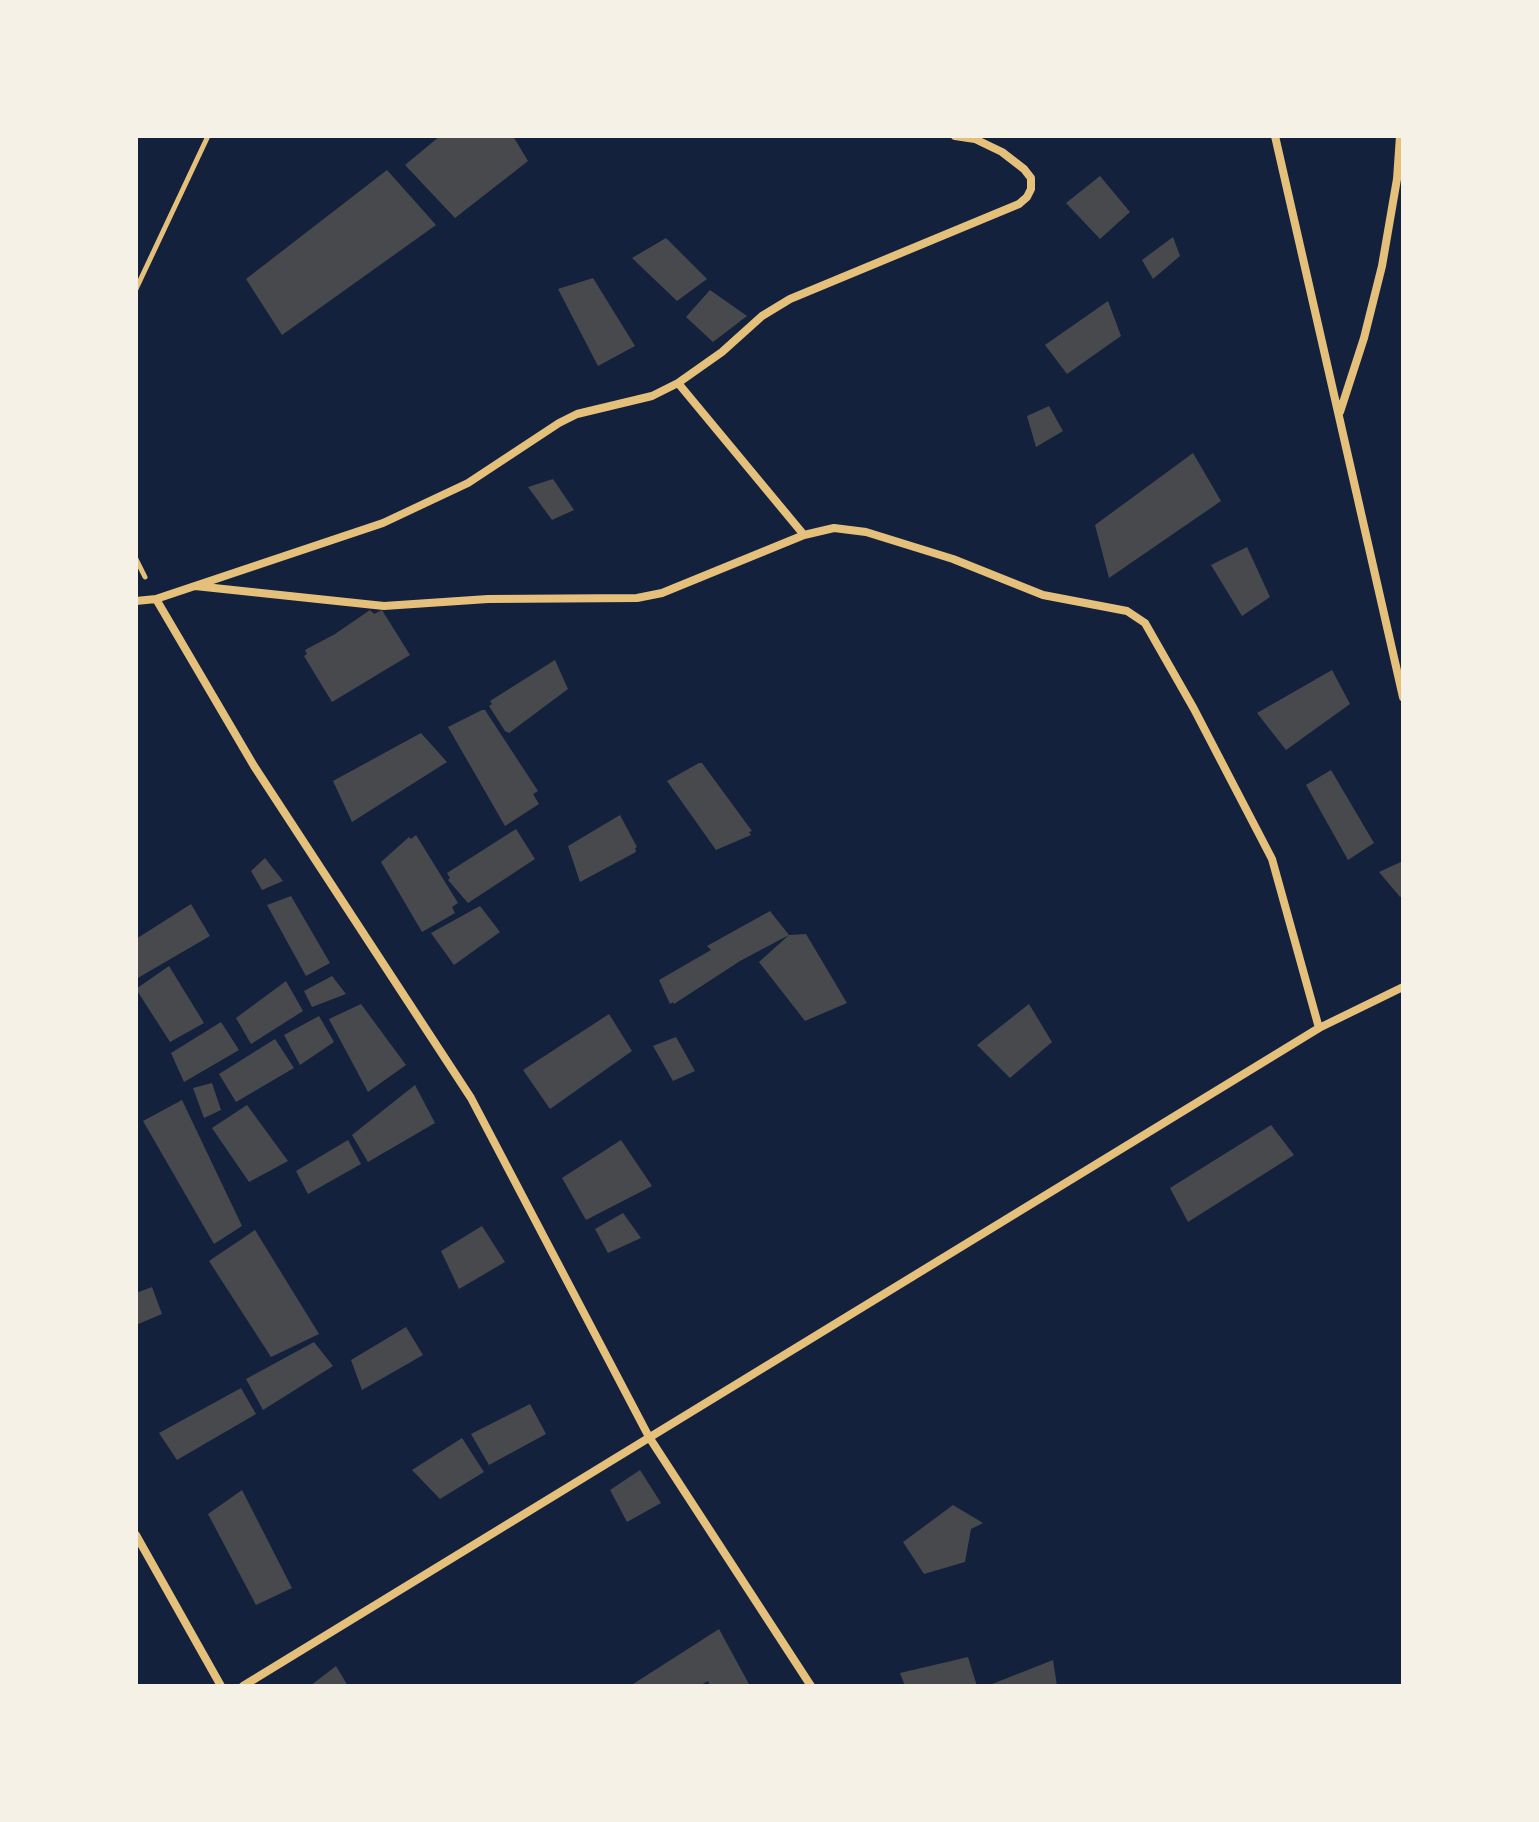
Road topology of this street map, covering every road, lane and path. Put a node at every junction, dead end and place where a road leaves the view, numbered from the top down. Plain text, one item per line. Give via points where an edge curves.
1 (208, 136) edge
2 (955, 136) edge
3 (1275, 136) edge
4 (1400, 136) edge
5 (136, 289) edge
6 (678, 383) junction
7 (1340, 413) junction
8 (804, 535) junction
9 (195, 586) junction
10 (156, 599) junction
11 (136, 601) edge
12 (1403, 697) edge
13 (1403, 987) edge
14 (1319, 1028) junction
15 (649, 1437) junction
16 (136, 1535) edge
17 (221, 1686) edge
18 (243, 1686) edge
19 (811, 1686) edge

1 - 5 path
2 - 6 street via 975,139 1024,169 1031,178 1027,197 790,299
3 - 7 street
4 - 7 street via 1382,266
6 - 8 street
6 - 9 street via 652,396 577,414 468,483 383,523
7 - 12 street
8 - 9 street via 662,593 637,598 384,606
8 - 14 street via 834,528 866,532 1043,595 1109,605 1145,623 1272,859
9 - 10 street
10 - 11 street
10 - 15 street via 254,766 471,1098
13 - 14 street
14 - 15 street
15 - 18 street
15 - 19 street
16 - 17 street

